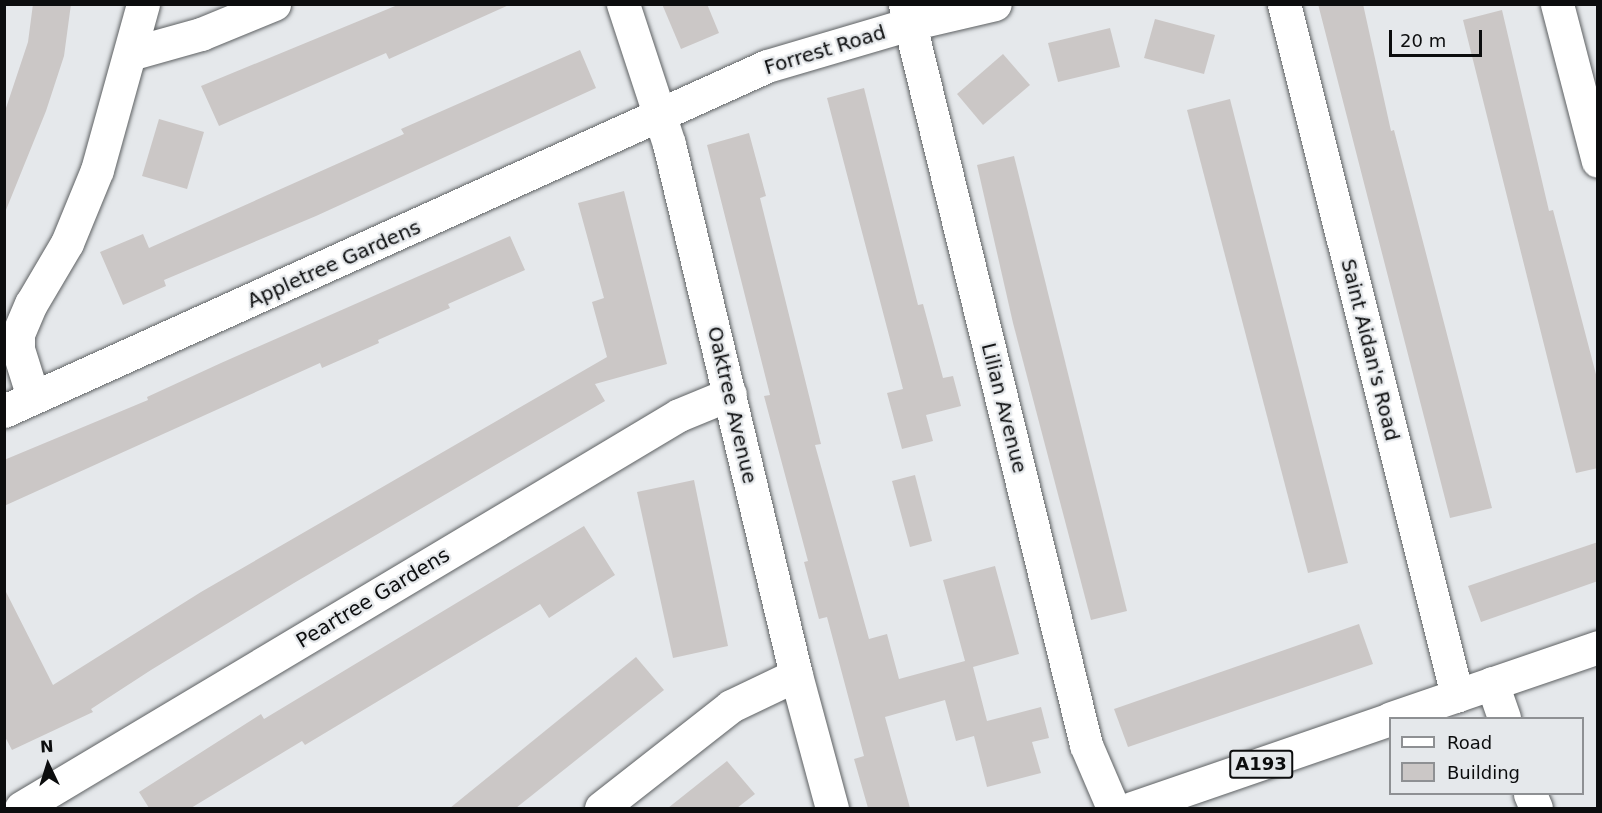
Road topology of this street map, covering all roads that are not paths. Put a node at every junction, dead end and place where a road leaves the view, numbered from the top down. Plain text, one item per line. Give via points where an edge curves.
1 (143, 4) edge
2 (274, 4) edge
3 (623, 4) edge
4 (995, 4) edge
5 (1284, 4) edge
6 (1557, 4) edge
7 (907, 14) edge
8 (133, 52) junction
9 (662, 114) junction
10 (1598, 161) edge
11 (11, 335) edge
12 (729, 393) junction
13 (19, 404) edge
14 (1598, 647) edge
15 (796, 675) junction
16 (1492, 683) junction
17 (1457, 696) junction
18 (1397, 717) edge
19 (1504, 717) edge
20 (1389, 720) edge
21 (21, 808) edge
22 (601, 808) edge
23 (832, 808) edge
24 (1113, 808) edge
25 (1132, 808) edge

1 - 8 street
2 - 8 street via 201,34
3 - 9 street, Oaktree Avenue
4 - 7 street, Forrest Road
5 - 17 street, Saint Aidan's Road
6 - 10 street
7 - 9 street, Forrest Road via 791,57
7 - 24 street, Lilian Avenue via 1086,745
8 - 11 street via 86,201
9 - 12 street, Oaktree Avenue
9 - 13 street, Appletree Gardens
11 - 13 street via 18,349
12 - 15 street, Oaktree Avenue
12 - 21 street, Peartree Gardens via 679,415
14 - 16 street, A193
15 - 22 street via 731,706
15 - 23 street, Oaktree Avenue
16 - 17 street, A193
16 - 19 street
17 - 18 street, A193
20 - 25 street, A193

